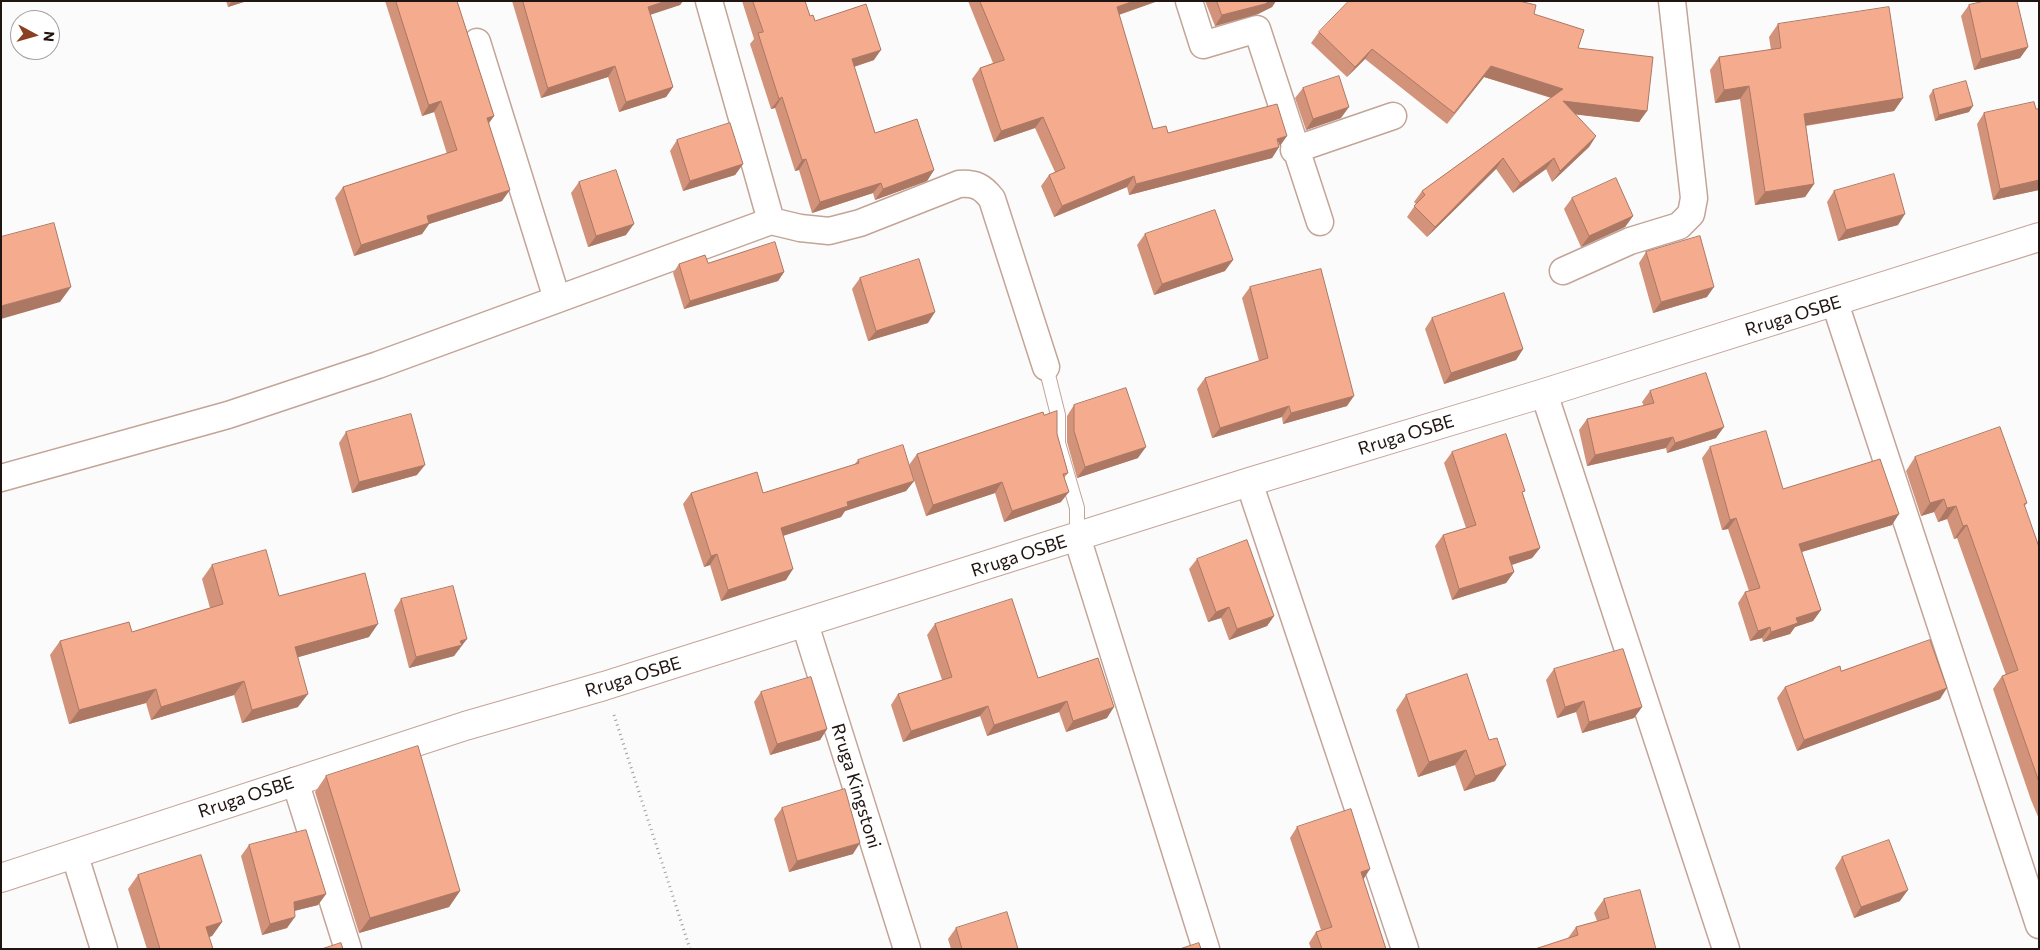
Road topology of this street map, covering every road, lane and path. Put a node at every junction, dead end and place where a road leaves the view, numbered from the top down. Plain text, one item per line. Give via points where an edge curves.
1 (708, 1) edge
2 (1189, 1) edge
3 (1672, 1) edge
4 (477, 42) dead end
5 (1393, 116) dead end
6 (1294, 150) junction
7 (771, 221) junction
8 (1320, 222) dead end
9 (2039, 238) edge
10 (1563, 271) dead end
11 (557, 299) junction
12 (1835, 303) junction
13 (1046, 366) joint
14 (1544, 393) junction
15 (1, 478) edge
16 (1249, 482) junction
17 (1077, 537) junction
18 (805, 624) junction
19 (604, 686) junction
20 (295, 781) junction
21 (75, 856) junction
22 (1, 878) edge
23 (2039, 925) edge
24 (104, 949) edge
25 (348, 949) edge
26 (690, 949) edge
27 (907, 949) edge
28 (1206, 949) edge
29 (1405, 949) edge
30 (1726, 949) edge

1 - 7 street
2 - 6 street via 1203,45 1257,29
3 - 10 street via 1694,198 1691,214 1679,226 1630,241
4 - 11 street
5 - 6 street
6 - 8 street
7 - 11 street
7 - 13 street via 830,231 860,223 959,184 973,183 992,199
9 - 12 street, Rruga OSBE
11 - 15 street via 378,365 228,415
12 - 14 street, Rruga OSBE
12 - 23 street
13 - 17 lane via 1058,415 1058,442 1077,508
14 - 16 street, Rruga OSBE
14 - 30 street
16 - 17 street, Rruga OSBE
16 - 29 street
17 - 18 street, Rruga OSBE
17 - 28 street
18 - 19 street, Rruga OSBE
18 - 27 street, Rruga Kingstoni
19 - 20 street, Rruga OSBE
19 - 26 path
20 - 21 street, Rruga OSBE
20 - 25 street
21 - 22 street, Rruga OSBE
21 - 24 street

